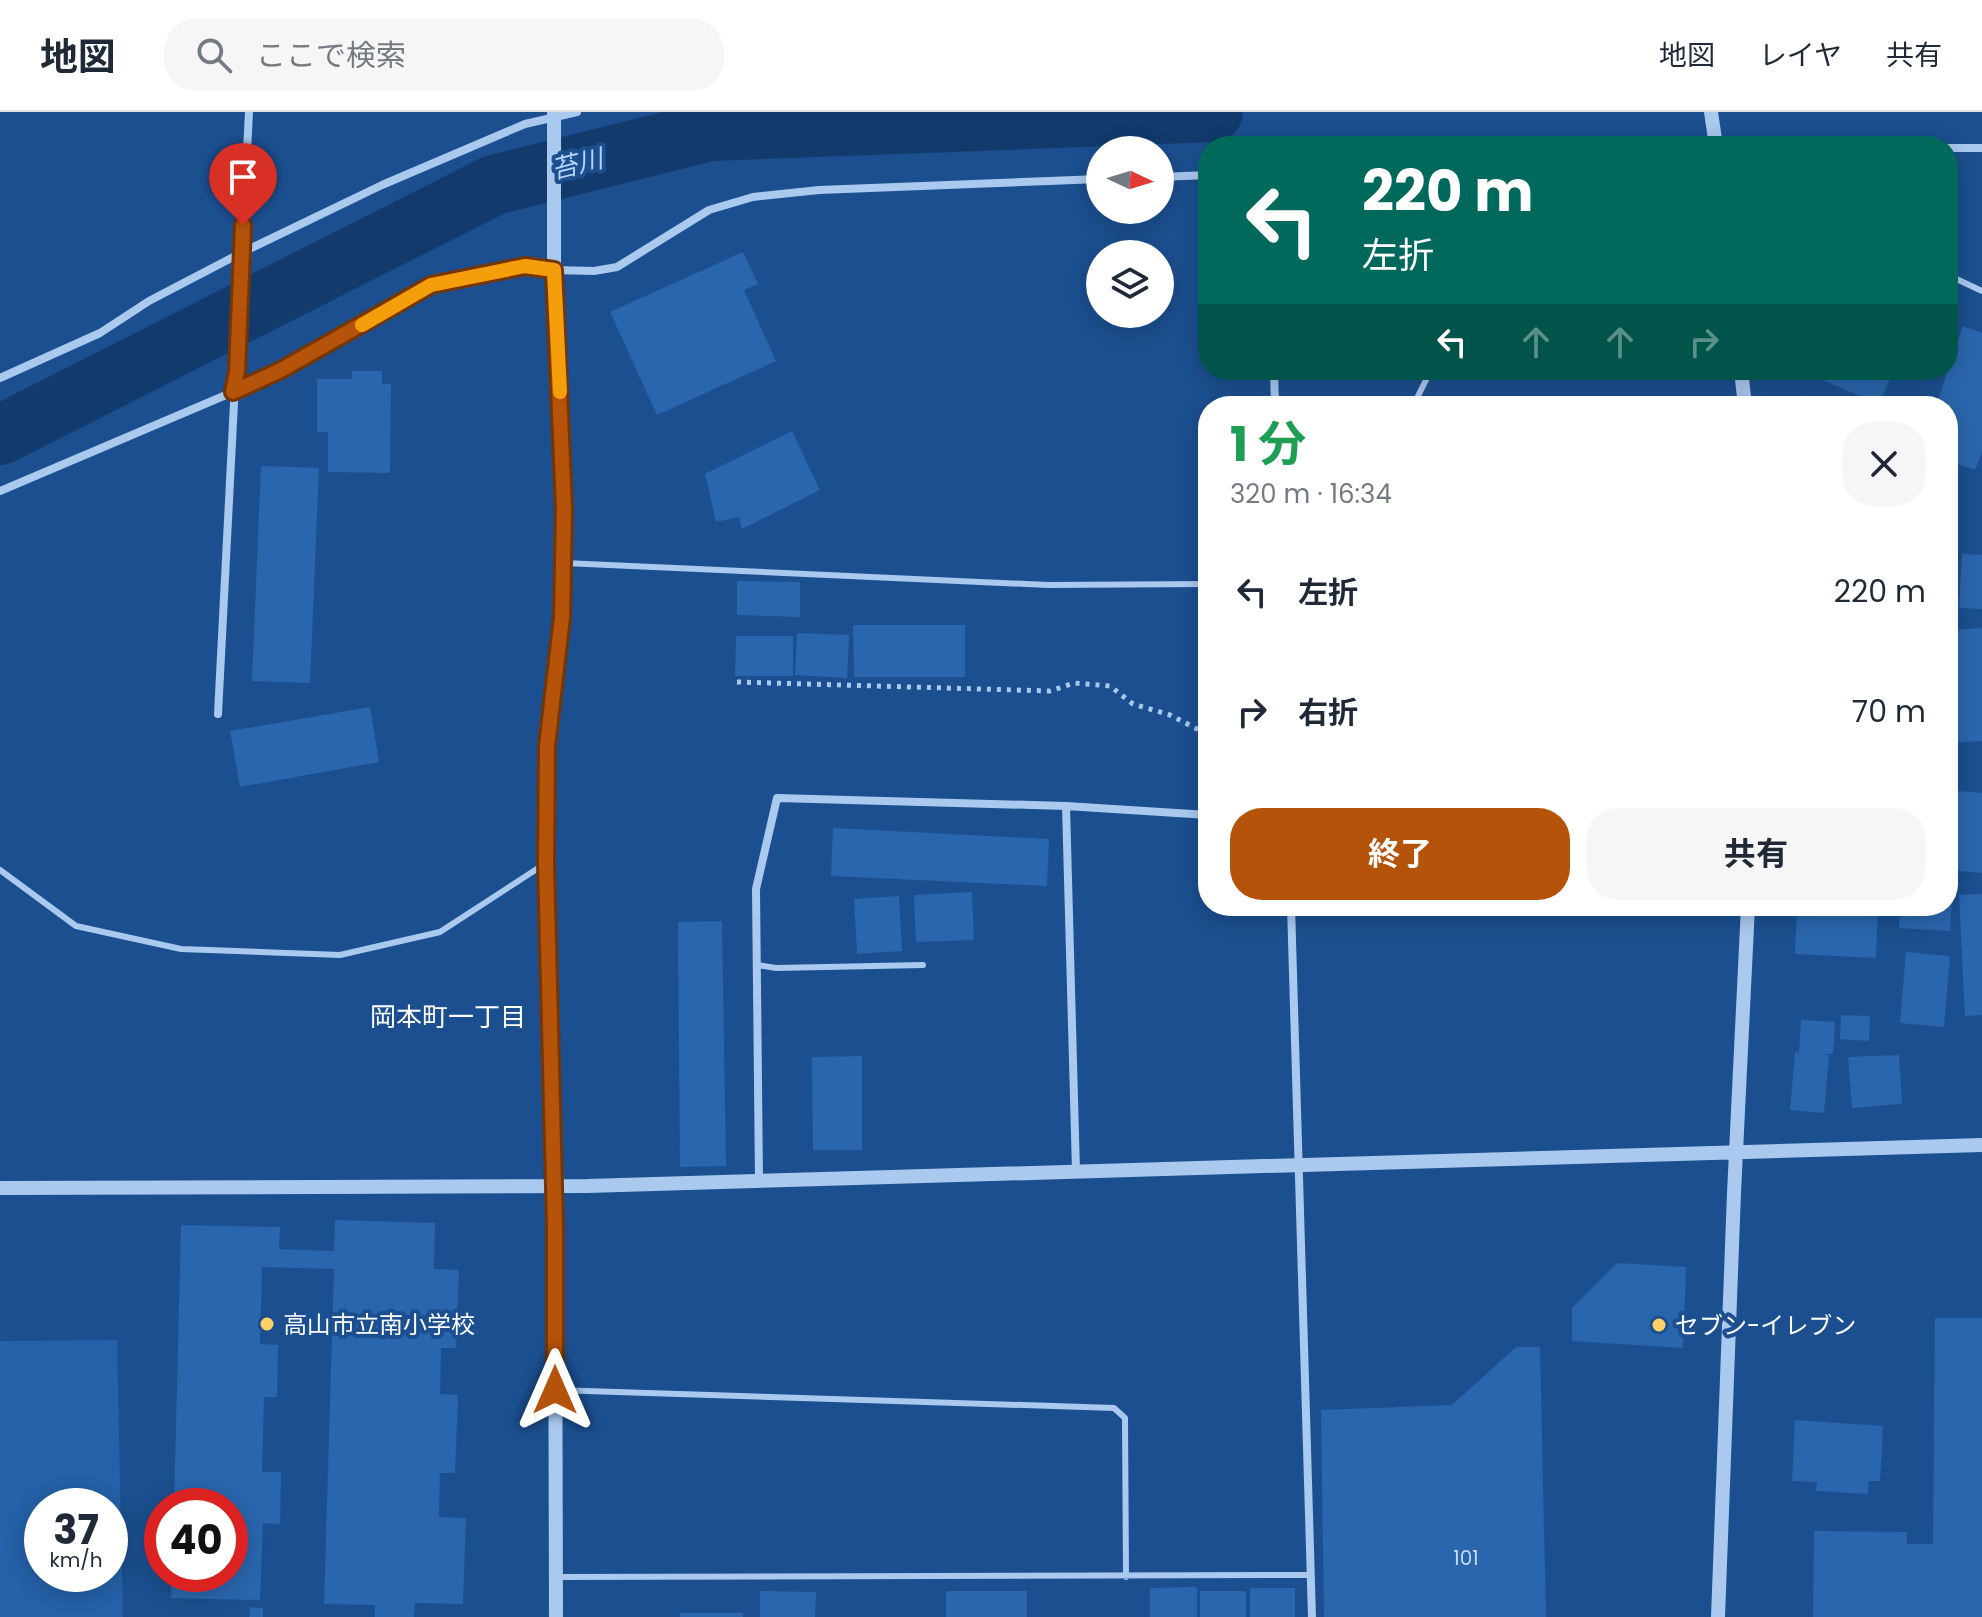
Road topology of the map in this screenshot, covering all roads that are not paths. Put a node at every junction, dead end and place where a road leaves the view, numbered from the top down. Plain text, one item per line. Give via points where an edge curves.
1 (249, 112) edge
2 (577, 112) edge
3 (1711, 112) edge
4 (553, 120) edge
5 (1715, 136) edge
6 (1958, 148) edge
7 (1982, 148) edge
8 (1198, 175) edge
9 (1174, 176) edge
10 (1086, 180) edge
11 (241, 253) junction
12 (554, 270) junction
13 (1958, 280) edge
14 (1982, 291) edge
15 (0, 378) edge
16 (233, 392) junction
17 (0, 491) edge
18 (563, 563) junction
19 (1198, 584) edge
20 (218, 714) dead end
21 (1066, 806) junction
22 (1198, 814) edge
23 (546, 863) junction
24 (0, 870) edge
25 (1291, 916) edge
26 (1748, 916) edge
27 (757, 965) junction
28 (923, 965) dead end
29 (1982, 1145) edge
30 (1736, 1151) junction
31 (1299, 1165) junction
32 (1076, 1171) junction
33 (759, 1181) junction
34 (554, 1187) junction
35 (0, 1188) edge
36 (555, 1390) junction
37 (1311, 1575) junction
38 (555, 1577) junction
39 (1126, 1577) junction
40 (556, 1617) edge
41 (1312, 1617) edge
42 (1718, 1617) edge

1 - 11 street
2 - 4 street
3 - 5 street
4 - 11 street via 525,124
4 - 12 street
6 - 7 street
8 - 9 street
10 - 12 street via 753,197 709,210 617,267
11 - 15 street via 100,333
11 - 16 street
12 - 16 street via 525,266 431,285
12 - 18 street
13 - 14 lane
16 - 17 street
16 - 20 street
18 - 19 lane via 1048,585
18 - 23 street via 547,746
21 - 22 street
21 - 27 street via 777,798 756,889
21 - 32 street
23 - 24 lane via 440,932 340,955 181,949 76,926
23 - 34 street
25 - 31 street
26 - 30 street
27 - 28 lane
27 - 33 street
29 - 30 street
30 - 31 street
30 - 42 street
31 - 32 street
31 - 37 street
32 - 33 street
33 - 34 street
34 - 35 street
34 - 36 street
36 - 38 street
36 - 39 lane via 1114,1408 1125,1418
37 - 39 lane
37 - 41 street
38 - 39 lane
38 - 40 street

